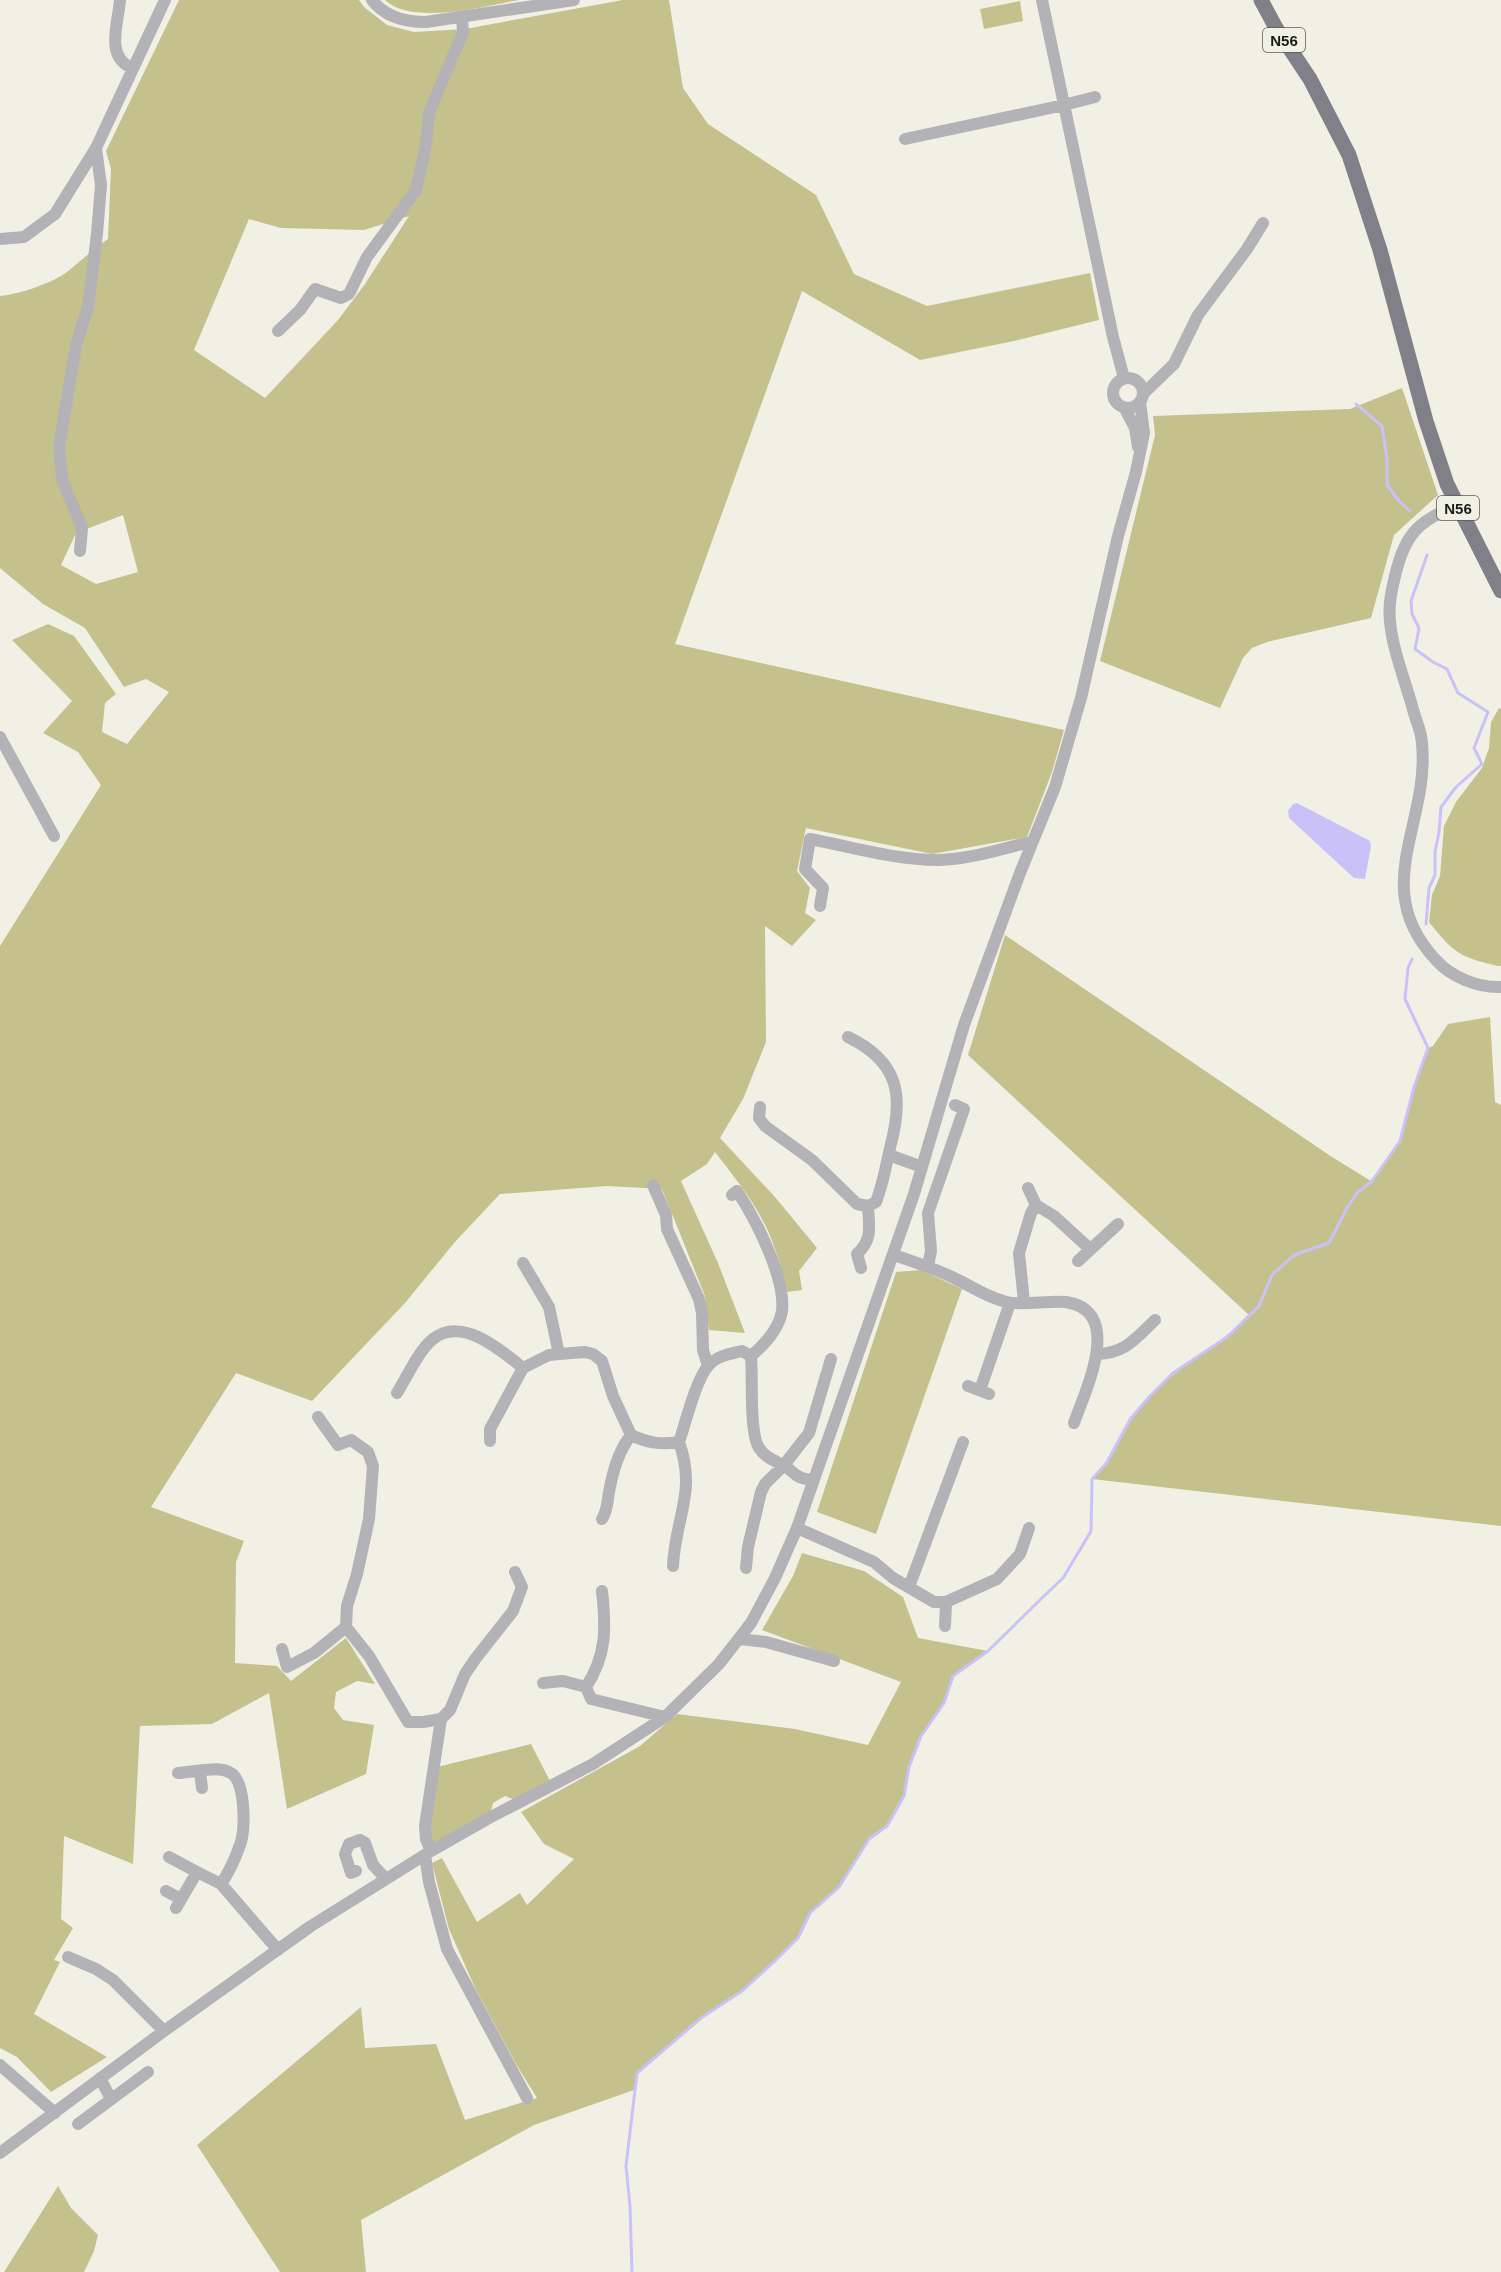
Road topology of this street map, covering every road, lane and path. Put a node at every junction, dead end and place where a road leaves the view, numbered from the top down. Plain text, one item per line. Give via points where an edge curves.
1 (120, 0) edge
2 (165, 0) edge
3 (372, 0) edge
4 (574, 0) edge
5 (1042, 0) edge
6 (1261, 0) edge
7 (462, 17) junction
8 (132, 68) junction
9 (1095, 97) dead end
10 (1064, 105) junction
11 (905, 139) dead end
12 (96, 148) junction
13 (1263, 223) dead end
14 (0, 239) edge
15 (278, 331) dead end
16 (1124, 378) junction
17 (1160, 378) junction
18 (1138, 382) junction
19 (1142, 398) junction
20 (1124, 407) junction
21 (1139, 454) junction
22 (1456, 505) junction
23 (80, 551) dead end
24 (1501, 591) edge
25 (0, 737) edge
26 (54, 836) dead end
27 (1033, 841) junction
28 (820, 906) dead end
29 (1501, 987) edge
30 (848, 1036) dead end
31 (955, 1105) dead end
32 (760, 1107) dead end
33 (889, 1155) junction
34 (922, 1167) junction
35 (653, 1185) dead end
36 (1028, 1188) dead end
37 (732, 1195) dead end
38 (1036, 1205) junction
39 (868, 1206) junction
40 (1118, 1224) dead end
41 (1090, 1250) junction
42 (894, 1255) junction
43 (1078, 1261) dead end
44 (523, 1263) dead end
45 (928, 1266) junction
46 (861, 1268) dead end
47 (1024, 1302) junction
48 (1010, 1303) junction
49 (1155, 1320) dead end
50 (559, 1354) junction
51 (1098, 1354) junction
52 (751, 1356) junction
53 (831, 1359) dead end
54 (708, 1366) junction
55 (523, 1368) junction
56 (979, 1390) dead end
57 (398, 1393) dead end
58 (318, 1417) dead end
59 (1073, 1423) dead end
60 (631, 1435) junction
61 (490, 1441) dead end
62 (679, 1442) junction
63 (963, 1442) dead end
64 (784, 1465) junction
65 (814, 1480) junction
66 (602, 1518) dead end
67 (797, 1528) junction
68 (1029, 1528) dead end
69 (673, 1566) dead end
70 (746, 1568) dead end
71 (515, 1572) dead end
72 (909, 1587) junction
73 (602, 1591) dead end
74 (946, 1602) junction
75 (945, 1626) dead end
76 (346, 1627) junction
77 (739, 1639) junction
78 (282, 1649) dead end
79 (834, 1661) dead end
80 (543, 1683) dead end
81 (586, 1687) junction
82 (665, 1717) junction
83 (441, 1719) junction
84 (200, 1772) junction
85 (178, 1773) dead end
86 (201, 1788) dead end
87 (428, 1853) junction
88 (169, 1857) dead end
89 (356, 1871) dead end
90 (197, 1872) junction
91 (386, 1879) junction
92 (221, 1884) junction
93 (166, 1891) dead end
94 (278, 1950) junction
95 (68, 1957) dead end
96 (164, 2031) junction
97 (0, 2065) edge
98 (148, 2072) dead end
99 (100, 2078) junction
100 (527, 2098) dead end
101 (111, 2099) junction
102 (55, 2112) junction
103 (78, 2124) dead end
104 (0, 2153) edge

1 - 8 street via 115,50 122,62
2 - 8 street
3 - 7 street via 394,17 410,22
4 - 7 street
5 - 10 street
6 - 22 main road, N56 via 1321,99 1349,155 1380,250 1429,431
7 - 15 street via 463,32 429,113 416,190 367,257 349,294 341,298 315,289
8 - 12 street
9 - 10 street
10 - 11 street
10 - 16 street
12 - 14 street via 55,214 24,237
12 - 23 street via 101,185 96,244 88,307 75,345 59,447 62,479 82,528
13 - 17 street via 1198,315 1174,364
16 - 18 street
16 - 20 street via 1116,383 1113,392
17 - 18 street
17 - 19 street
18 - 19 street
19 - 20 street via 1133,407
19 - 21 street via 1144,434
20 - 21 street via 1135,428
21 - 27 street via 1081,698
22 - 24 main road, N56
22 - 29 street via 1416,528 1401,554 1391,597 1391,629 1422,742 1423,767 1403,898 1418,938 1439,963 1479,984
25 - 26 street
27 - 28 street via 990,853 939,860 900,857 810,839 805,869 823,888
27 - 34 street via 964,1025
30 - 33 street via 875,1052 904,1100
31 - 45 street via 964,1109 928,1213
32 - 39 street via 759,1118 765,1126 800,1149 857,1204
33 - 34 street
33 - 39 street via 876,1202
34 - 42 street
35 - 54 street via 666,1215 667,1229 699,1299
36 - 38 street
37 - 52 street via 737,1191 762,1234 776,1272 782,1309 775,1328
38 - 41 street via 1054,1216
38 - 47 street via 1019,1253
39 - 46 street via 869,1232 866,1245 857,1254
40 - 41 street
41 - 43 street
42 - 45 street
42 - 65 street
44 - 50 street via 549,1307
45 - 48 street
47 - 48 street
47 - 51 street via 1068,1302 1083,1308 1093,1320 1099,1339
48 - 56 street
49 - 51 street via 1121,1350
50 - 55 street
50 - 60 street via 585,1352 602,1361
51 - 59 street
52 - 54 street via 742,1351 723,1356
52 - 64 street via 754,1435 767,1457
53 - 64 street via 809,1433
54 - 62 street
55 - 57 street via 476,1336 460,1330 443,1333 422,1352
55 - 61 street via 490,1429
58 - 76 street via 338,1445 351,1440 368,1452 373,1466 369,1519 347,1606
60 - 62 street via 651,1443
60 - 66 street via 616,1461 608,1509
62 - 69 street via 687,1492 675,1535
63 - 72 street
64 - 65 street via 800,1479
64 - 70 street via 761,1492
65 - 67 street
67 - 72 street via 874,1562
67 - 77 street via 763,1603
68 - 74 street via 1020,1554 997,1579
71 - 83 street via 522,1587 513,1611 465,1674 450,1710
72 - 74 street via 934,1602
73 - 81 street via 606,1626 593,1676
74 - 75 street
76 - 78 street via 314,1653 287,1667
76 - 83 street via 369,1656 408,1722
77 - 79 street via 766,1642 800,1658
77 - 82 street
80 - 81 street via 563,1681
81 - 82 street via 591,1699
82 - 87 street via 593,1764
83 - 87 street via 425,1826
84 - 85 street
84 - 86 street
84 - 92 street via 228,1771 241,1788 242,1839
87 - 91 street
87 - 100 street via 429,1882 447,1949
88 - 90 street
89 - 91 street via 351,1873 346,1849 348,1844 367,1837 374,1865
90 - 92 street
90 - 93 street via 179,1904
91 - 94 street
92 - 94 street
94 - 96 street
95 - 96 street via 113,1980
96 - 99 street
97 - 102 street
98 - 101 street
99 - 101 street
99 - 102 street
101 - 103 street
102 - 104 street

